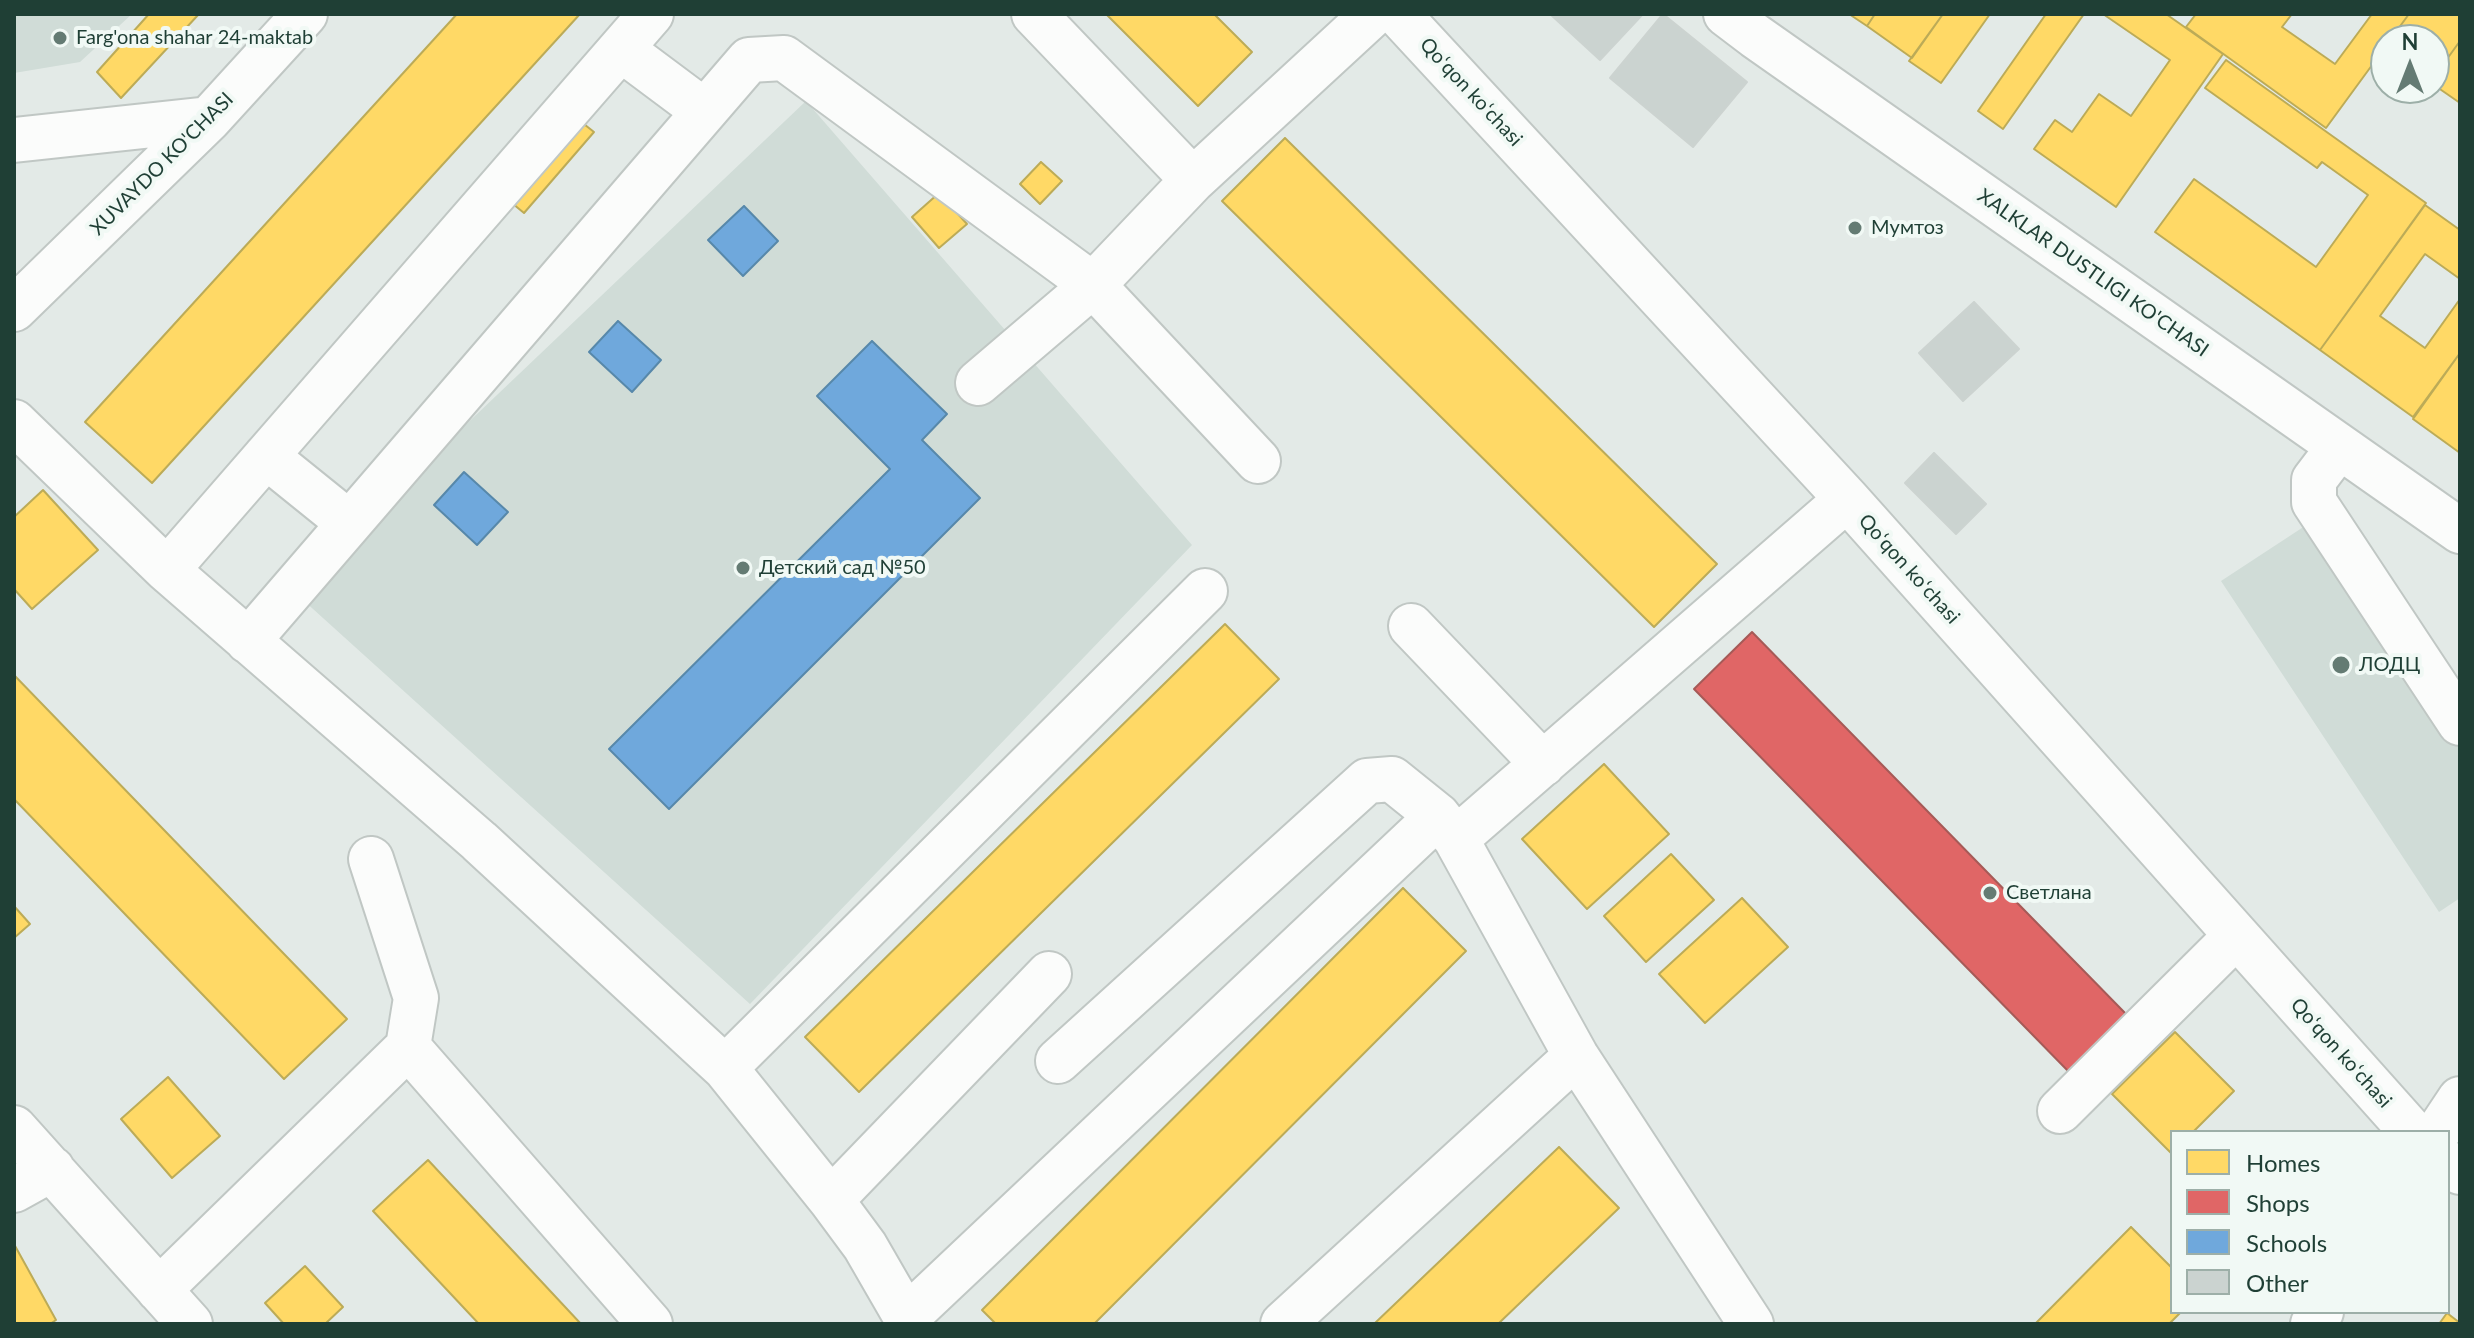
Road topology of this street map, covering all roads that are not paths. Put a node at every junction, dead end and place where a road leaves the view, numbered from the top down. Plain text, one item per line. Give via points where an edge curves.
1 (305, 14) edge
2 (651, 14) edge
3 (1034, 14) edge
4 (1373, 14) edge
5 (1398, 14) edge
6 (1726, 14) edge
7 (621, 49) junction
8 (704, 111) junction
9 (209, 119) junction
10 (14, 140) edge
11 (1193, 180) junction
12 (1093, 285) junction
13 (14, 309) edge
14 (978, 383) dead end
15 (14, 422) edge
16 (2339, 447) junction
17 (266, 456) junction
18 (1258, 461) dead end
19 (1847, 499) junction
20 (349, 523) junction
21 (2460, 531) edge
22 (167, 570) junction
23 (1205, 591) dead end
24 (1411, 626) dead end
25 (248, 641) junction
26 (2460, 723) edge
27 (1543, 764) junction
28 (1447, 827) junction
29 (371, 859) dead end
30 (2236, 936) junction
31 (1049, 974) dead end
32 (408, 1047) junction
33 (1576, 1056) junction
34 (1058, 1061) dead end
35 (725, 1068) junction
36 (2460, 1099) edge
37 (2060, 1111) dead end
38 (14, 1128) edge
39 (2410, 1130) edge
40 (2439, 1130) edge
41 (52, 1169) junction
42 (14, 1190) edge
43 (831, 1200) junction
44 (159, 1290) junction
45 (1737, 1318) edge
46 (908, 1321) edge
47 (190, 1324) edge
48 (650, 1324) edge
49 (1283, 1324) edge

1 - 9 street, XUVAYDO KO'CHASI
2 - 7 street
3 - 11 street
4 - 11 street
5 - 19 street, Qoʻqon koʻchasi
6 - 16 street, XALKLAR DUSTLIGI KO'CHASI
7 - 8 street
7 - 17 street
8 - 12 street via 749,60 784,58
8 - 20 street
9 - 10 street
9 - 13 street, XUVAYDO KO'CHASI
11 - 12 street
12 - 14 street
12 - 18 street
15 - 22 street
16 - 21 street, XALKLAR DUSTLIGI KO'CHASI
16 - 26 street via 2314,480 2314,502
17 - 20 street
17 - 22 street
19 - 27 street
19 - 30 street, Qoʻqon koʻchasi
20 - 25 street
22 - 25 street
23 - 35 street
24 - 27 street
25 - 35 street via 479,841
27 - 28 street
28 - 33 street
28 - 34 street via 1392,779 1367,781
28 - 46 street
29 - 32 street via 416,998
30 - 37 street
30 - 39 street, Qoʻqon koʻchasi
31 - 43 street
32 - 44 street
32 - 48 street
33 - 45 street
33 - 49 street
35 - 43 street
36 - 40 street
38 - 41 street
41 - 42 street
41 - 44 street
43 - 46 street
44 - 47 street

